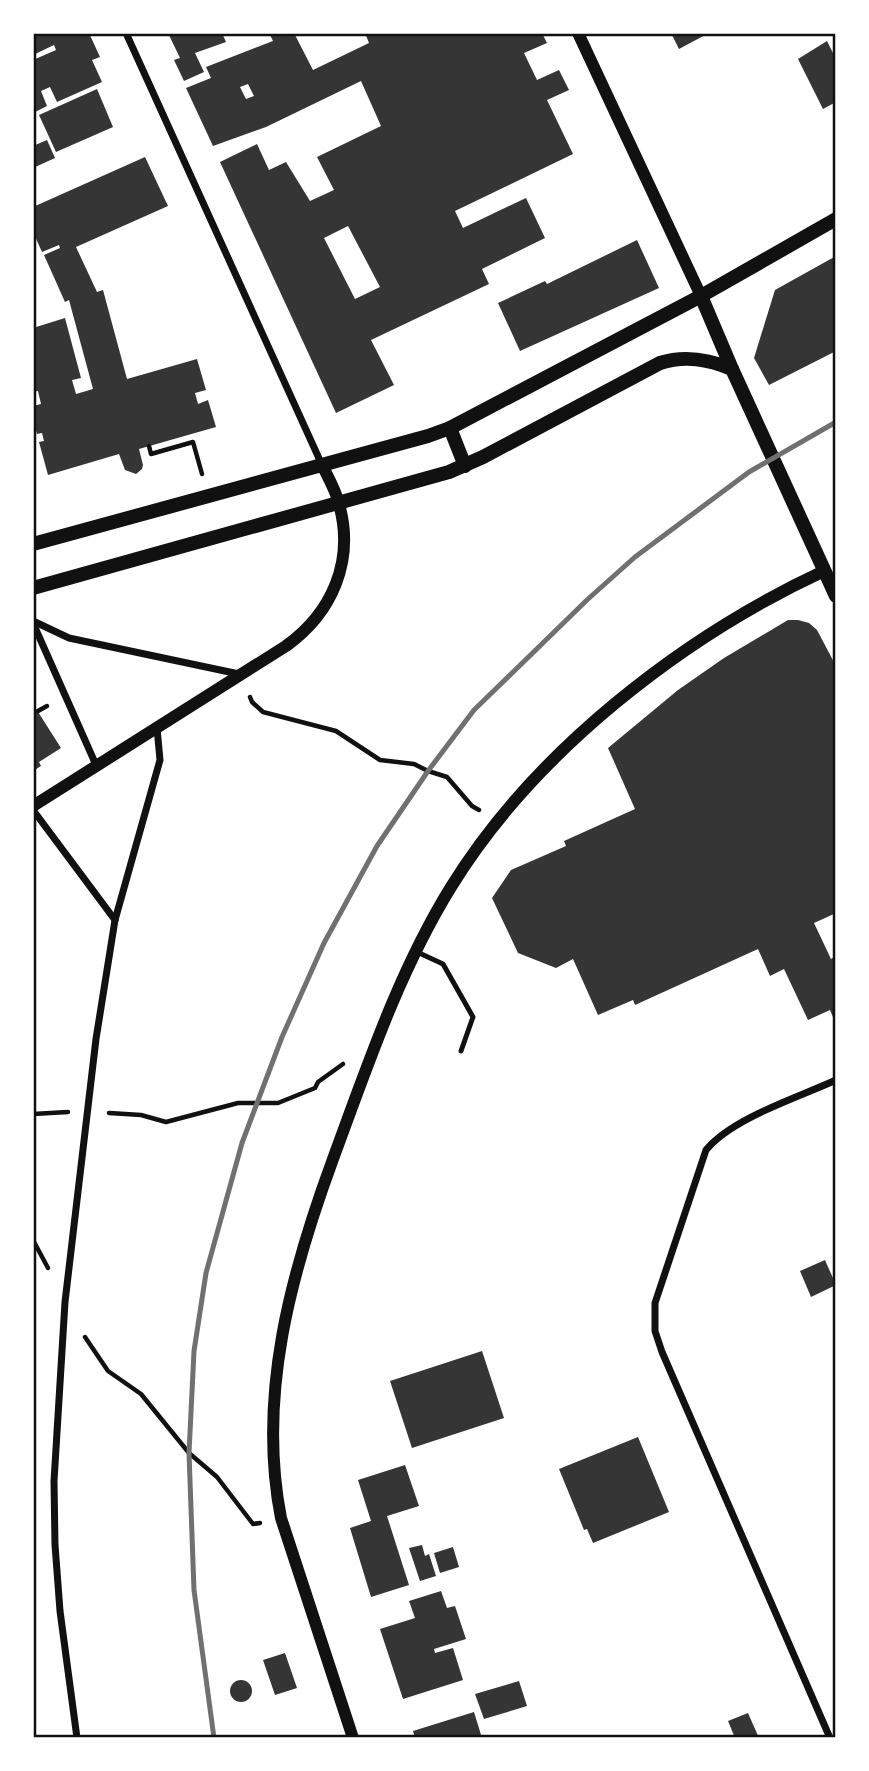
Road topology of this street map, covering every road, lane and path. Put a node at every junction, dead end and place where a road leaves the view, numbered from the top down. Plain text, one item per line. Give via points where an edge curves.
1 (126, 33) edge
2 (578, 33) edge
3 (836, 219) edge
4 (701, 296) junction
5 (732, 369) junction
6 (450, 428) junction
7 (149, 446) dead end
8 (322, 465) junction
9 (465, 466) junction
10 (208, 496) junction
11 (339, 503) junction
12 (33, 544) edge
13 (824, 571) junction
14 (33, 588) edge
15 (836, 596) edge
16 (33, 622) edge
17 (241, 675) junction
18 (157, 727) junction
19 (96, 765) junction
20 (33, 808) edge
21 (497, 822) junction
22 (115, 920) junction
23 (417, 952) junction
24 (460, 1051) dead end
25 (367, 1066) junction
26 (836, 1080) edge
27 (87, 1112) junction
28 (33, 1114) edge
29 (33, 1240) edge
30 (65, 1302) junction
31 (281, 1518) junction
32 (77, 1738) edge
33 (353, 1738) edge
34 (830, 1738) edge

1 - 8 street
2 - 4 street
3 - 4 main road
4 - 5 main road
4 - 6 main road
5 - 9 main road via 683,358 660,363
5 - 13 main road
6 - 8 main road
6 - 9 main road
7 - 10 path via 151,454 193,442
8 - 10 main road
8 - 11 street
9 - 11 main road
10 - 12 main road
11 - 14 main road
11 - 17 street via 344,555 329,600 300,636
13 - 15 main road
13 - 21 street via 732,621 657,670 571,744
16 - 17 street via 69,638
16 - 19 street
17 - 18 street
17 - 21 path via 252,702 263,712 336,731 380,760 414,764 447,777 472,806
18 - 19 street
18 - 22 street via 160,760
19 - 20 street
20 - 22 street
21 - 23 street via 450,888
22 - 27 street
23 - 24 lane via 443,964 473,1017
23 - 25 street
25 - 27 path via 349,1062 338,1066 315,1088 278,1103 238,1103 166,1122 141,1115
25 - 31 street via 307,1230 286,1317 273,1433
26 - 34 street via 736,1126 706,1150 655,1303 655,1331 662,1352
27 - 28 path
27 - 30 street
29 - 30 path
30 - 31 path via 108,1371 141,1394 253,1524
30 - 32 street via 54,1481 55,1545
31 - 33 street

